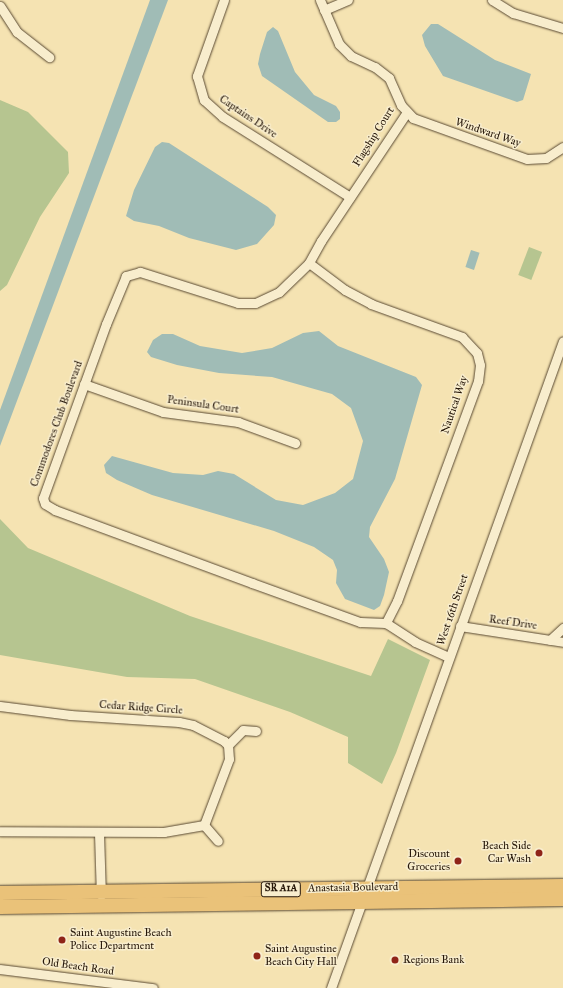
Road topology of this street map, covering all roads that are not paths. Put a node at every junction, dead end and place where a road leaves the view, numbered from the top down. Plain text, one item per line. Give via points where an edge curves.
1 (224, 0) edge
2 (320, 0) edge
3 (348, 0) edge
4 (492, 0) edge
5 (0, 6) edge
6 (324, 10) junction
7 (563, 28) edge
8 (50, 57) dead end
9 (406, 112) junction
10 (563, 147) edge
11 (350, 197) junction
12 (309, 263) junction
13 (563, 341) edge
14 (84, 384) junction
15 (295, 443) dead end
16 (386, 623) junction
17 (460, 626) junction
18 (563, 628) edge
19 (550, 640) junction
20 (563, 642) edge
21 (449, 657) junction
22 (0, 706) edge
23 (256, 731) dead end
24 (228, 745) junction
25 (204, 825) junction
26 (0, 831) edge
27 (98, 833) junction
28 (218, 841) dead end
29 (563, 886) edge
30 (366, 888) junction
31 (0, 893) edge
32 (101, 898) junction
33 (563, 899) edge
34 (362, 902) junction
35 (0, 907) edge
36 (0, 969) edge
37 (120, 986) edge
38 (153, 988) edge
39 (332, 988) edge

1 - 11 street, Captains Drive via 196,76 204,100 223,117
2 - 6 street, Flagship Court
3 - 6 street
4 - 7 street via 514,13
5 - 8 street via 17,32
6 - 9 street, Flagship Court via 342,47 351,56 375,67 389,78
9 - 10 street, Windward Way via 420,122 527,159 546,158
9 - 11 street, Flagship Court
11 - 12 street, Commodores Club Boulevard
12 - 14 street, Commodores Club Boulevard via 284,288 255,303 227,301 140,272 133,272 122,281
12 - 16 street, Nautical Way via 345,290 371,304 462,337 477,353 480,365 478,381 397,601
13 - 17 street, West 16th Street
14 - 15 street, Peninsula Court via 162,412 238,422
14 - 16 street, Commodores Club Boulevard via 45,489 45,504 83,521 360,622
16 - 21 street via 415,642
17 - 19 street, Reef Drive
17 - 21 street, West 16th Street
18 - 19 street
19 - 20 street, Reef Drive
21 - 30 street, West 16th Street
22 - 24 street, Cedar Ridge Circle via 77,715 179,722 193,725
23 - 24 street via 242,730
24 - 25 street via 229,759
25 - 27 street via 164,832
25 - 28 street
26 - 27 street
27 - 32 street
29 - 30 main road, Anastasia Boulevard / SR A1A
30 - 32 main road, Anastasia Boulevard / SR A1A
30 - 34 street, West 16th Street
31 - 32 main road, Anastasia Boulevard / SR A1A
32 - 34 main road, Anastasia Boulevard / SR A1A
32 - 35 main road, Anastasia Boulevard / SR A1A
33 - 34 main road, Anastasia Boulevard / SR A1A
34 - 39 street, West 16th Street
36 - 37 street, Old Beach Road
37 - 38 street, Old Beach Road

